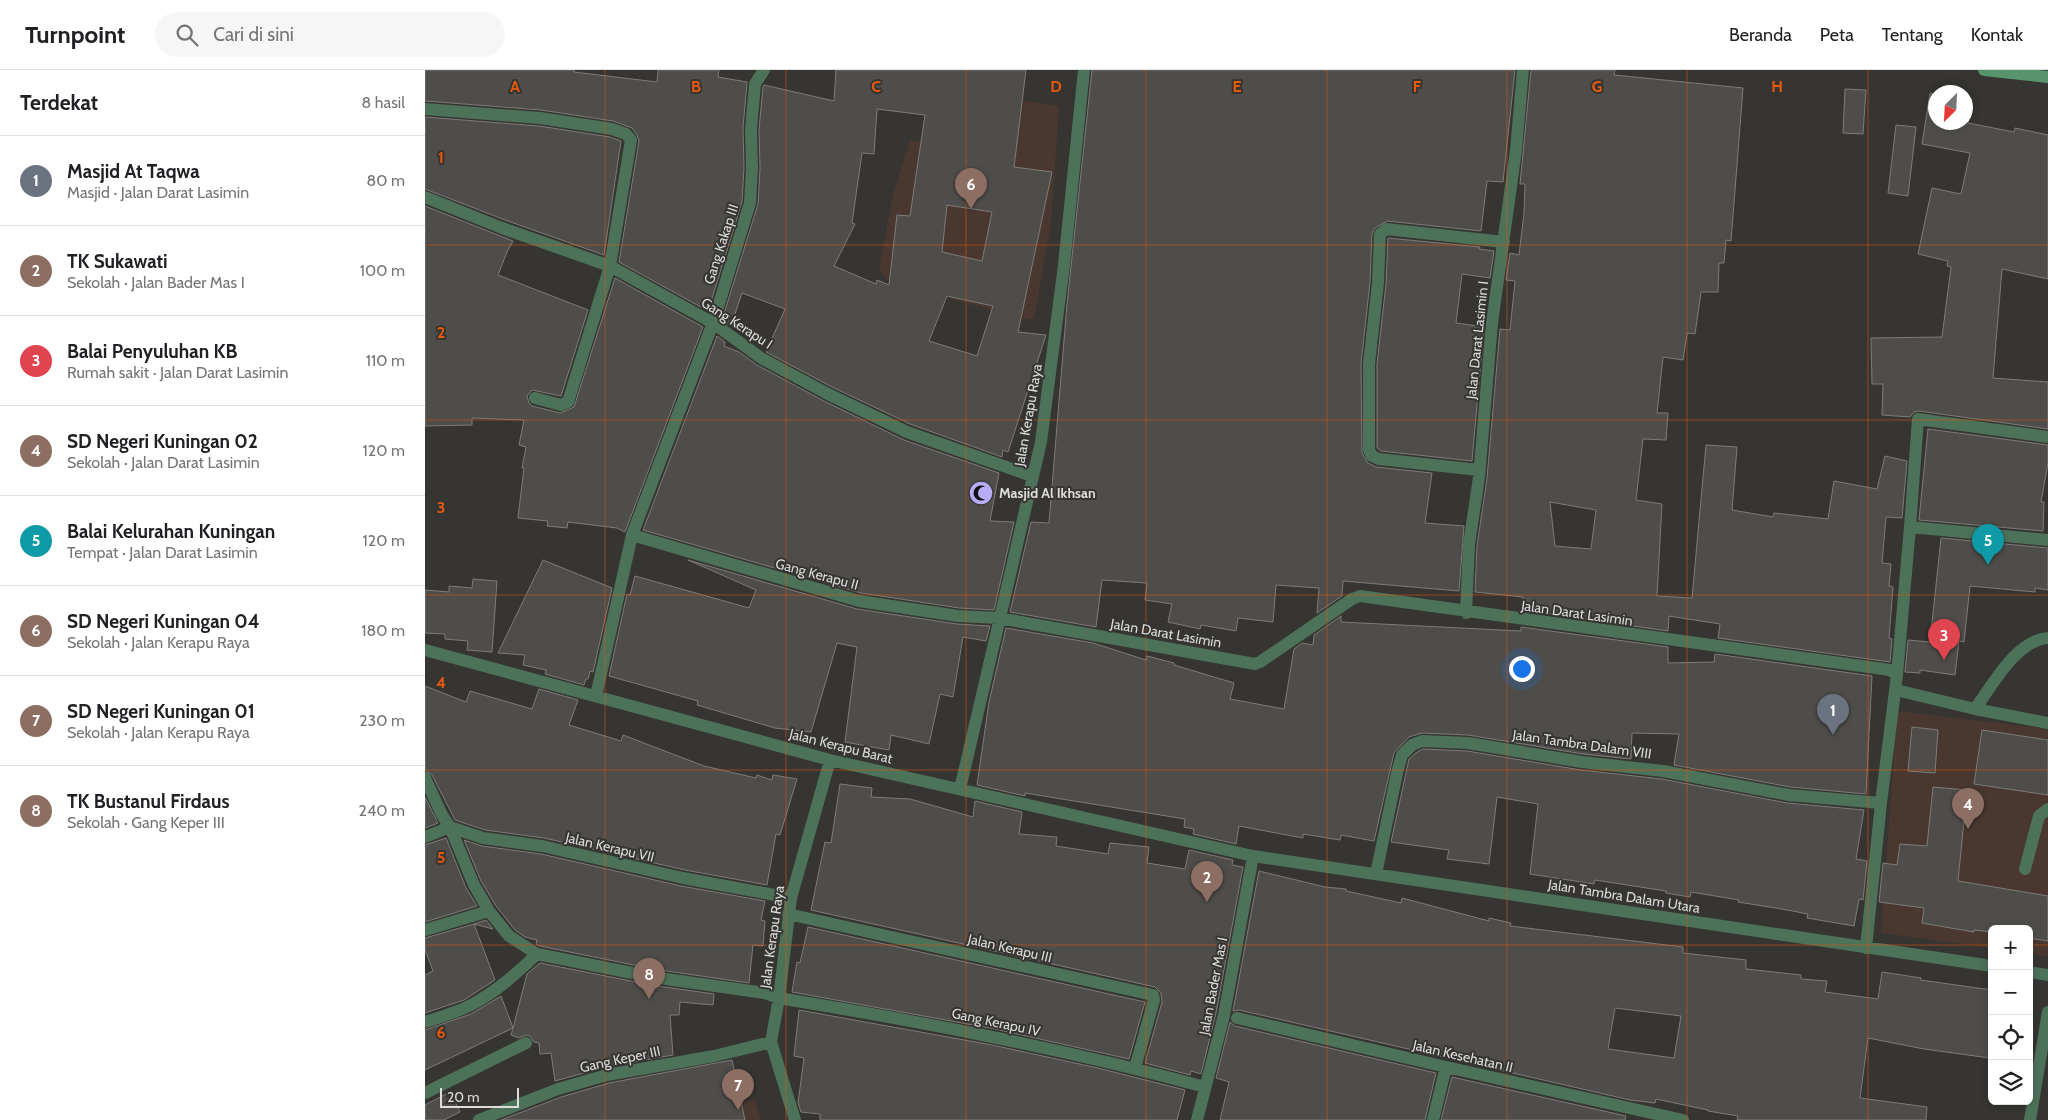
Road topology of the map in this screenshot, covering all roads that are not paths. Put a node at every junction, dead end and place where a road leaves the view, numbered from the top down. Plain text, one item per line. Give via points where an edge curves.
1 (765, 70) edge
2 (1085, 70) edge
3 (1523, 70) edge
4 (1983, 70) edge
5 (2048, 77) edge
6 (425, 109) edge
7 (425, 197) edge
8 (1504, 242) junction
9 (610, 266) junction
10 (713, 323) junction
11 (535, 398) dead end
12 (2048, 437) edge
13 (1479, 470) junction
14 (1032, 476) junction
15 (1909, 528) junction
16 (633, 535) junction
17 (2048, 540) edge
18 (1466, 613) junction
19 (999, 618) junction
20 (2048, 638) edge
21 (425, 650) edge
22 (1897, 675) junction
23 (1896, 690) junction
24 (596, 696) junction
25 (1975, 709) junction
26 (2048, 723) edge
27 (830, 760) junction
28 (425, 778) edge
29 (960, 790) junction
30 (1881, 803) junction
31 (2048, 809) edge
32 (450, 827) junction
33 (425, 837) edge
34 (1253, 856) junction
35 (2025, 869) dead end
36 (1376, 874) junction
37 (791, 898) junction
38 (489, 911) junction
39 (788, 914) junction
40 (425, 930) edge
41 (1866, 948) junction
42 (537, 954) junction
43 (1988, 965) edge
44 (2033, 973) edge
45 (2048, 975) edge
46 (779, 998) junction
47 (2048, 1012) edge
48 (1237, 1018) dead end
49 (425, 1022) edge
50 (771, 1042) junction
51 (526, 1043) dead end
52 (1135, 1068) junction
53 (1446, 1068) junction
54 (1205, 1086) junction
55 (425, 1093) edge
56 (479, 1120) edge
57 (795, 1120) edge
58 (1197, 1120) edge
59 (1433, 1120) edge
60 (1683, 1120) edge
61 (2030, 1120) edge

1 - 10 street, Gang Kakap III via 755,84 750,203
2 - 14 street, Jalan Kerapu Raya via 1047,408
3 - 8 street, Jalan Darat Lasimin I
4 - 5 street
6 - 9 street via 540,118 613,129 626,134 631,146
7 - 9 street, Gang Kerapu I
8 - 13 street, Jalan Darat Lasimin I via 1492,323
8 - 13 street via 1386,229 1380,234 1369,364 1369,450 1379,459
9 - 10 street, Gang Kerapu I
9 - 11 street via 567,402 561,405
10 - 14 street, Gang Kerapu I via 761,358 907,432
10 - 16 street, Gang Kakap III
12 - 15 street via 1918,419
13 - 18 street, Jalan Darat Lasimin I via 1469,545
14 - 19 street, Jalan Kerapu Raya
15 - 17 street
15 - 22 street
16 - 19 street, Gang Kerapu II via 859,601 958,616
16 - 24 street, Gang Kakap III
18 - 19 street, Jalan Darat Lasimin via 1356,597 1255,664
18 - 22 street, Jalan Darat Lasimin via 1890,670
19 - 29 street, Jalan Kerapu Raya
20 - 25 street via 2014,655
21 - 24 street, Jalan Kerapu Barat
22 - 23 street
23 - 25 street
23 - 30 street
24 - 27 street, Jalan Kerapu Barat
25 - 26 street
27 - 29 street, Jalan Kerapu Barat
27 - 37 street, Jalan Kerapu Raya
28 - 32 street
29 - 34 street, Jalan Kerapu Barat
30 - 36 street, Jalan Tambra Dalam VIII via 1789,795 1663,771 1582,762 1468,743 1421,742 1412,745 1402,756
30 - 41 street
31 - 35 street via 2039,816
32 - 33 street
32 - 37 street, Jalan Kerapu VII via 483,838 542,846 683,878
32 - 38 street via 474,885
34 - 36 street, Jalan Tambra Dalam Utara
34 - 54 street, Jalan Bader Mas I via 1224,1014
36 - 41 street, Jalan Tambra Dalam Utara
37 - 39 street, Jalan Kerapu Raya
38 - 40 street
38 - 42 street via 509,936
39 - 46 street, Jalan Kerapu Raya
39 - 52 street, Jalan Kerapu III via 1153,995
41 - 43 street, Jalan Tambra Dalam Utara
42 - 46 street, Gang Kerapu IV
42 - 49 street via 492,992 471,1005
44 - 45 street
46 - 50 street, Jalan Kerapu Raya
46 - 52 street, Gang Kerapu IV via 989,1035
47 - 61 street
48 - 53 street, Jalan Kesehatan II
50 - 56 street, Gang Keper III via 607,1075 558,1089
50 - 57 street, Jalan Kerapu Raya
51 - 55 street
52 - 54 street, Gang Kerapu IV
53 - 59 street
53 - 60 street, Jalan Kesehatan II
54 - 58 street, Jalan Bader Mas I

